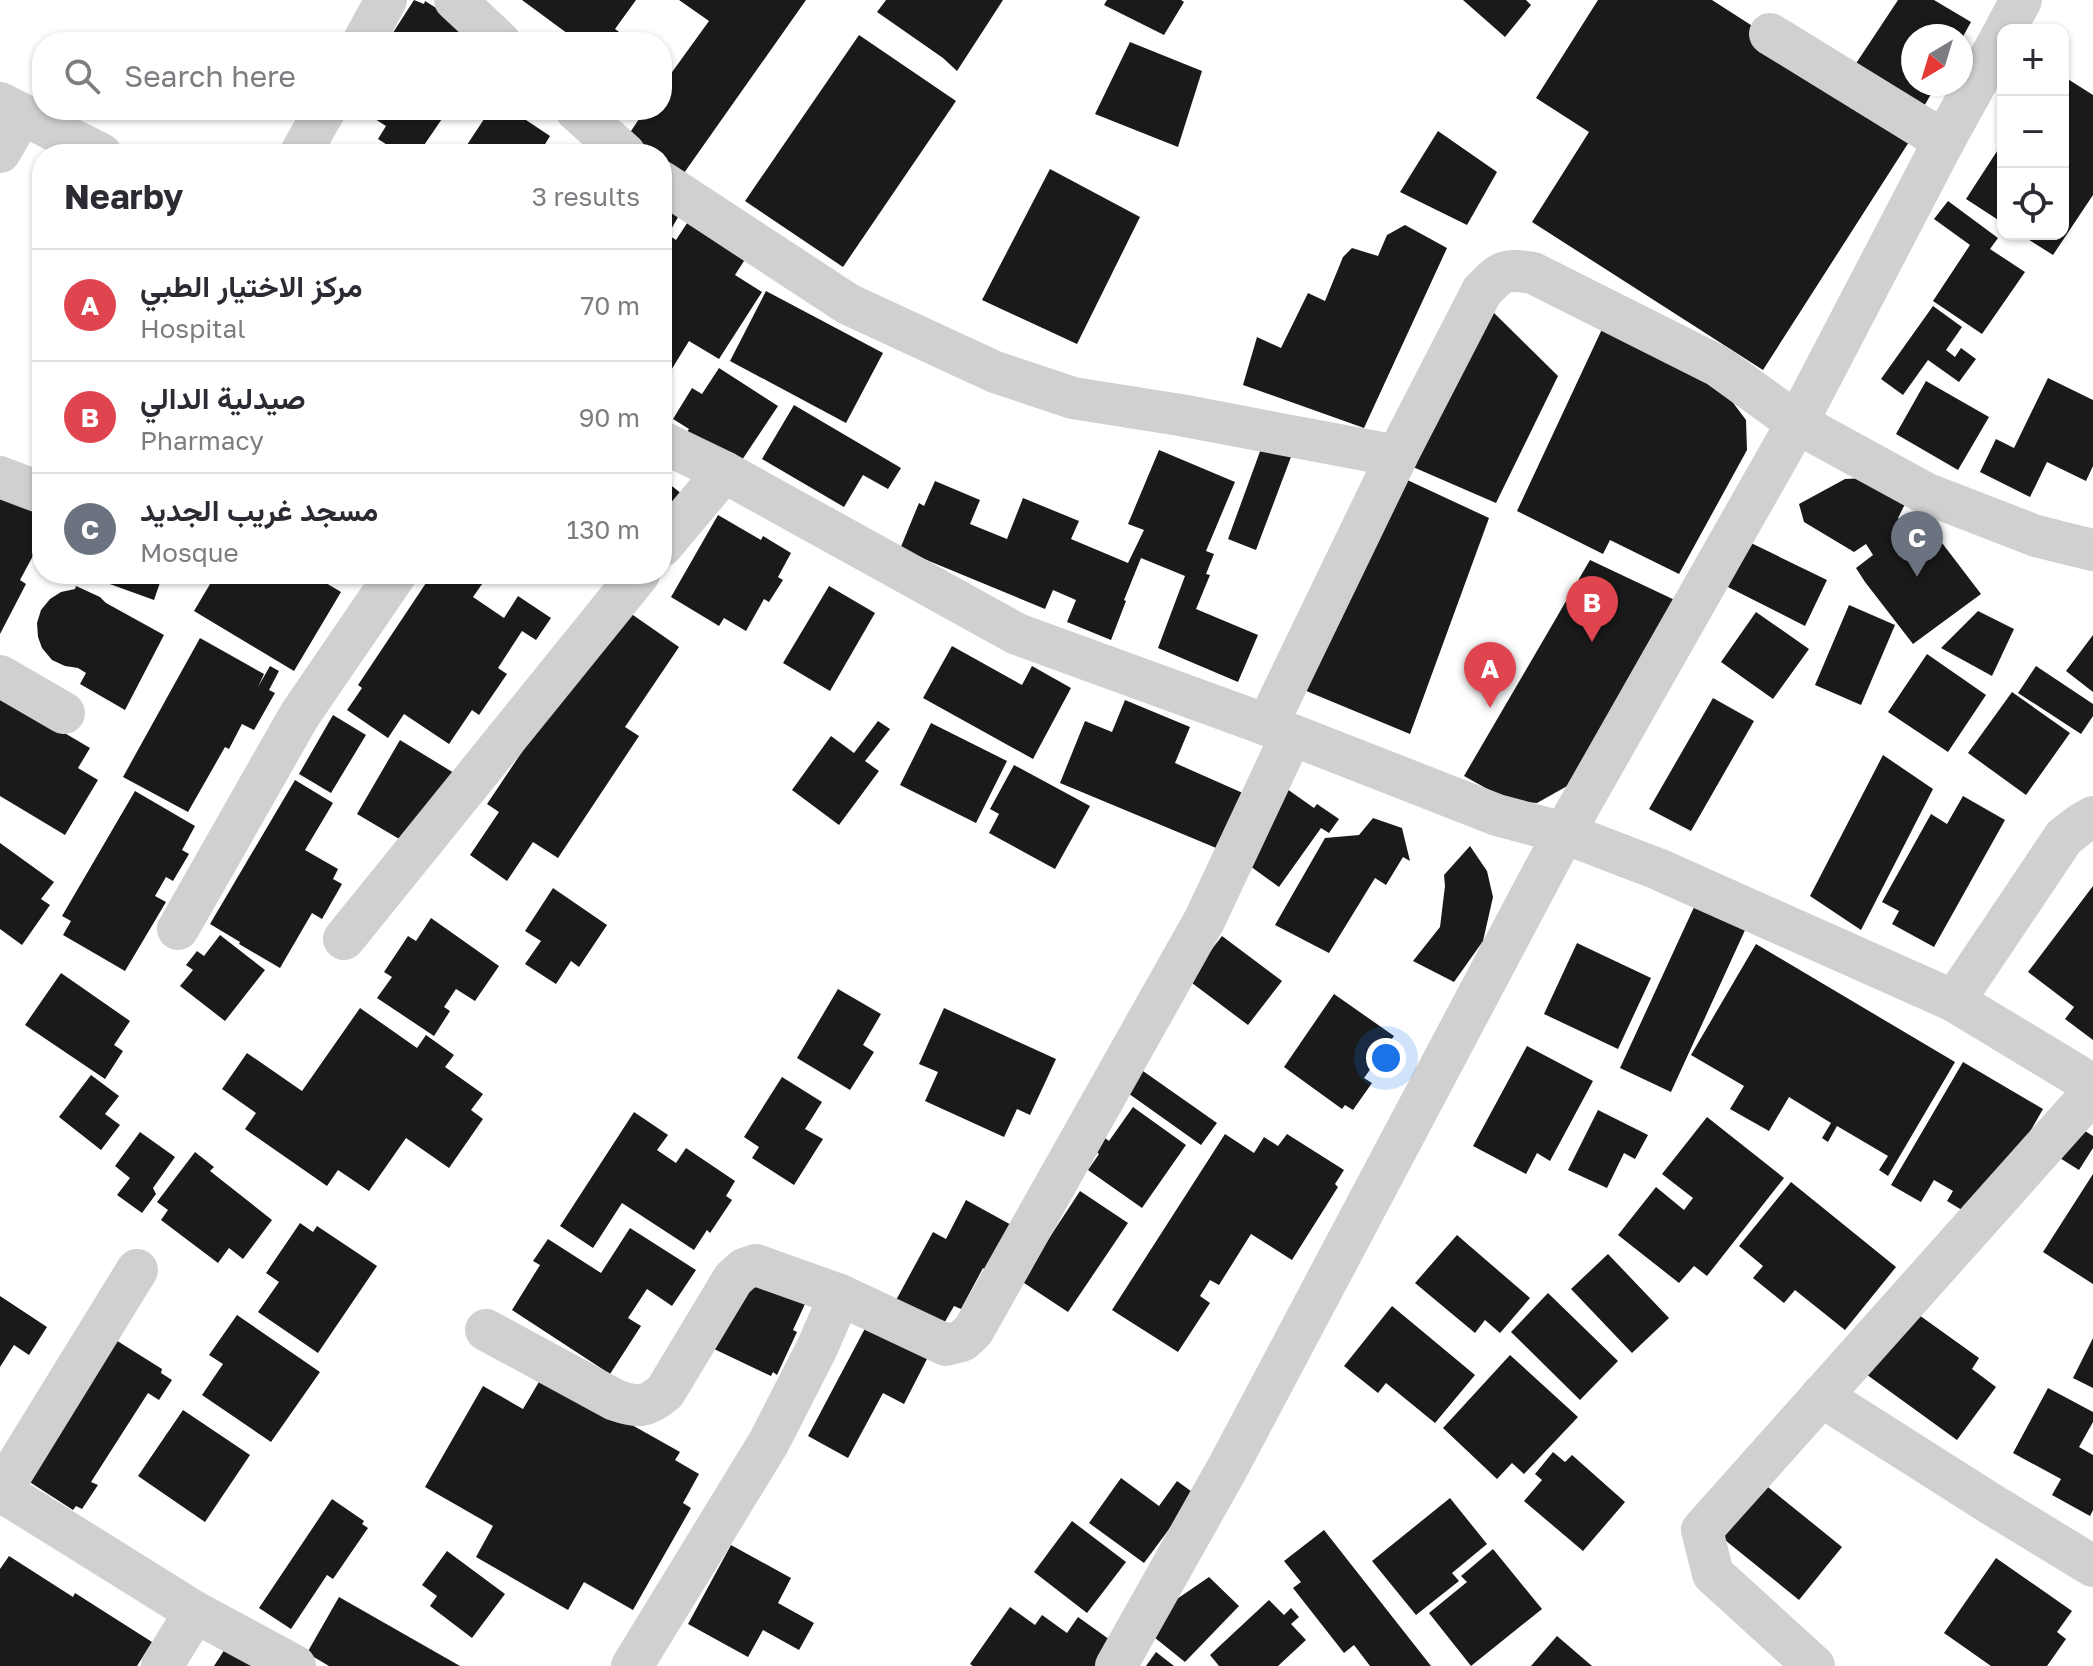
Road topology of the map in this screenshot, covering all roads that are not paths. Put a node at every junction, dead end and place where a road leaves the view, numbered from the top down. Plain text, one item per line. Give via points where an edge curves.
1 (386, 0) edge
2 (455, 0) edge
3 (2021, 0) edge
4 (2008, 24) edge
5 (368, 32) edge
6 (489, 32) edge
7 (1770, 34) dead end
8 (1997, 45) edge
9 (11, 108) edge
10 (32, 119) edge
11 (34, 120) edge
12 (319, 120) edge
13 (587, 120) edge
14 (1944, 141) junction
15 (81, 144) edge
16 (306, 144) edge
17 (614, 144) edge
18 (0, 152) edge
19 (672, 189) edge
20 (1797, 423) junction
21 (672, 447) edge
22 (1397, 456) junction
23 (724, 472) junction
24 (0, 477) edge
25 (32, 489) edge
26 (672, 534) edge
27 (2093, 550) edge
28 (389, 584) edge
29 (631, 584) edge
30 (0, 676) edge
31 (64, 713) dead end
32 (1279, 730) junction
33 (2093, 817) edge
34 (1564, 833) junction
35 (178, 929) dead end
36 (344, 939) dead end
37 (1954, 1001) junction
38 (2093, 1085) edge
39 (2093, 1092) edge
40 (137, 1270) dead end
41 (840, 1295) junction
42 (486, 1330) dead end
43 (1821, 1396) junction
44 (0, 1492) edge
45 (2093, 1566) edge
46 (195, 1612) junction
47 (162, 1666) edge
48 (295, 1666) edge
49 (632, 1666) edge
50 (1116, 1666) edge
51 (1814, 1666) edge

1 - 5 street
2 - 6 street
3 - 4 street
7 - 14 street
8 - 14 street
9 - 10 street
9 - 18 street
11 - 15 street
12 - 16 street
13 - 17 street
14 - 20 street
19 - 22 street via 848,304 995,372 1073,398
20 - 22 street via 1718,366 1533,273 1506,270 1482,291
20 - 27 street via 1925,493 2036,536
20 - 34 street
21 - 23 street
22 - 32 street
23 - 26 street
23 - 32 street via 1017,634
24 - 25 street
28 - 35 street via 299,716
29 - 36 street
30 - 31 street
32 - 34 street via 1497,815
32 - 41 street via 1205,919 973,1331 946,1345
33 - 37 street via 2064,837
34 - 37 street via 1658,869
34 - 50 street via 1236,1453
37 - 38 street
39 - 43 street
40 - 44 street
41 - 42 street via 756,1265 744,1269 665,1392 651,1404 632,1406
41 - 49 street via 769,1442
43 - 45 street
43 - 51 street via 1702,1530 1713,1574
44 - 46 street
46 - 47 street
46 - 48 street

